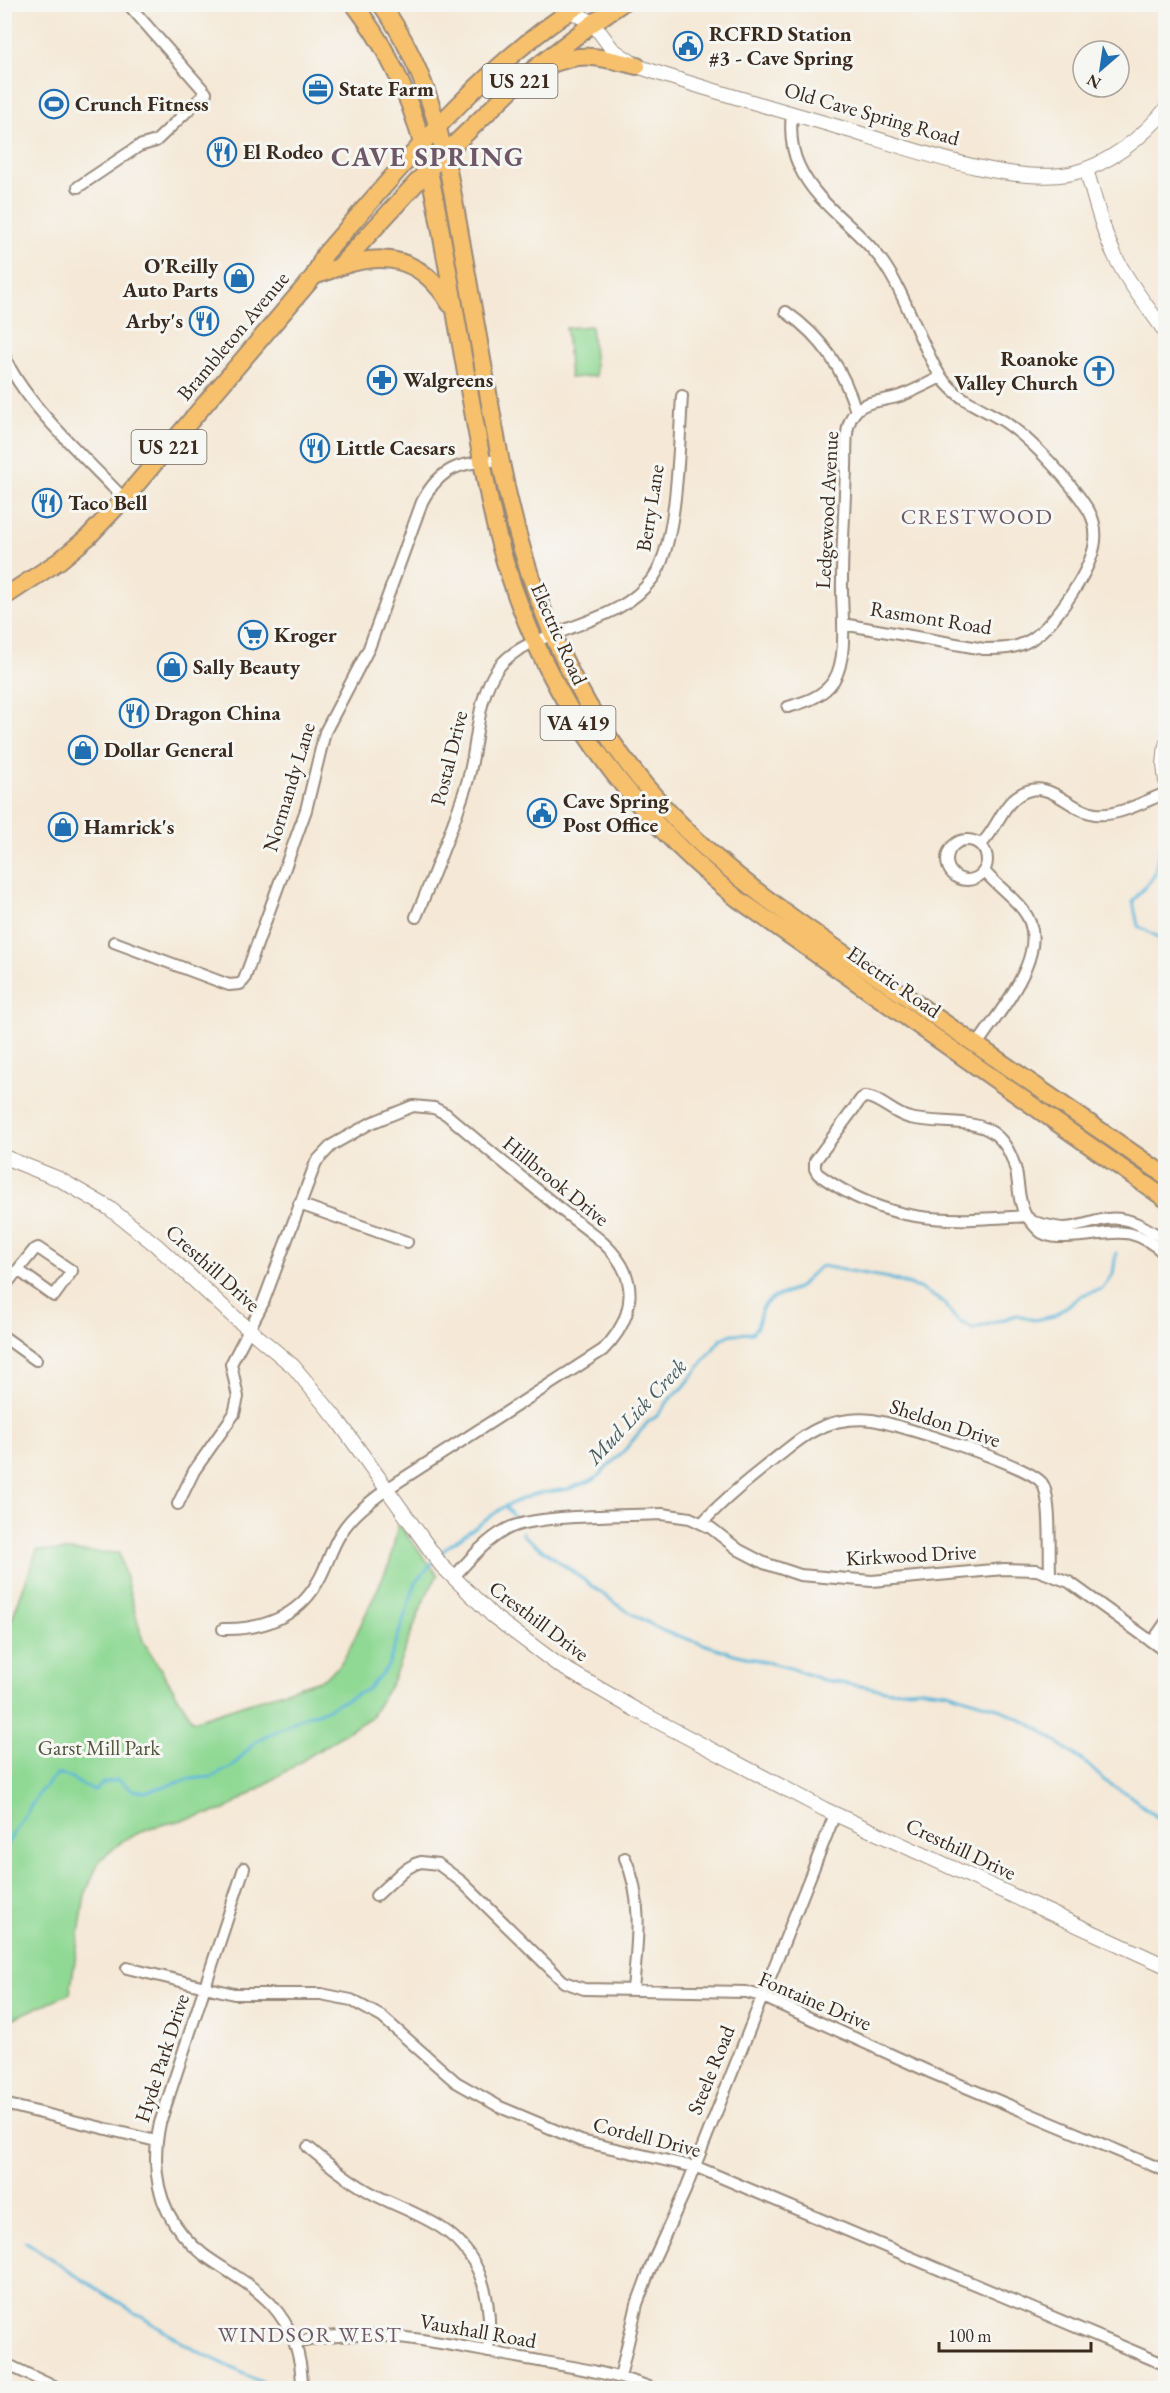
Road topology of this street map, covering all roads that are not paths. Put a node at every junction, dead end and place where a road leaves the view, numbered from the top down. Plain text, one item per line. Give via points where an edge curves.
1 (128, 4) edge
2 (354, 4) edge
3 (381, 4) edge
4 (621, 4) edge
5 (576, 8) edge
6 (593, 23) junction
7 (638, 66) junction
8 (525, 76) junction
9 (1166, 109) edge
10 (792, 113) junction
11 (438, 126) junction
12 (422, 142) junction
13 (446, 154) junction
14 (429, 169) junction
15 (1086, 169) junction
16 (78, 188) dead end
17 (339, 267) junction
18 (314, 276) junction
19 (786, 312) dead end
20 (455, 313) junction
21 (1166, 333) edge
22 (4, 355) edge
23 (941, 377) junction
24 (682, 396) dead end
25 (856, 411) junction
26 (501, 460) junction
27 (482, 462) junction
28 (124, 499) junction
29 (4, 597) edge
30 (843, 624) junction
31 (552, 636) junction
32 (535, 642) junction
33 (788, 707) dead end
34 (1166, 745) edge
35 (1166, 781) edge
36 (1166, 793) edge
37 (980, 845) junction
38 (984, 871) junction
39 (416, 917) dead end
40 (114, 942) dead end
41 (977, 1045) junction
42 (4, 1157) edge
43 (1166, 1176) edge
44 (1166, 1199) edge
45 (299, 1204) junction
46 (1026, 1216) junction
47 (1166, 1241) edge
48 (407, 1242) dead end
49 (1166, 1256) edge
50 (18, 1270) junction
51 (4, 1287) edge
52 (249, 1328) junction
53 (4, 1337) edge
54 (36, 1360) dead end
55 (387, 1489) junction
56 (178, 1504) dead end
57 (702, 1523) junction
58 (1050, 1573) junction
59 (453, 1578) junction
60 (1166, 1622) edge
61 (223, 1629) dead end
62 (1152, 1642) junction
63 (1166, 1652) edge
64 (835, 1814) junction
65 (625, 1857) dead end
66 (244, 1868) dead end
67 (376, 1896) dead end
68 (1166, 1966) edge
69 (127, 1968) dead end
70 (204, 1988) junction
71 (633, 1989) junction
72 (760, 1996) junction
73 (4, 2104) edge
74 (156, 2141) junction
75 (308, 2146) dead end
76 (693, 2166) junction
77 (1166, 2171) edge
78 (296, 2343) junction
79 (488, 2352) junction
80 (4, 2363) edge
81 (1166, 2365) edge
82 (620, 2377) junction
83 (57, 2388) edge
84 (302, 2388) edge
85 (652, 2388) edge

1 - 16 street via 206,93 156,141 139,146
2 - 12 main road, Electric Road / VA 419 via 400,77
3 - 11 main road, Electric Road / VA 419 via 413,58
4 - 6 main road, Brambleton Avenue / US 221
5 - 6 street, Old Cave Spring Road
5 - 11 main road, Brambleton Avenue / US 221 via 508,59
6 - 7 street, Old Cave Spring Road via 612,49
6 - 8 main road, Brambleton Avenue / US 221
7 - 8 main road via 582,55
7 - 10 street, Old Cave Spring Road
8 - 13 main road, Brambleton Avenue / US 221
9 - 15 street, Old Cave Spring Road via 1137,138
10 - 15 street, Old Cave Spring Road via 1007,173 1052,176
10 - 23 street, Rasmont Road via 791,141 805,178 882,261
11 - 12 main road, Brambleton Avenue / US 221
11 - 13 main road, Electric Road / VA 419
12 - 14 main road, Electric Road / VA 419
12 - 18 main road, Brambleton Avenue / US 221 via 325,254
13 - 14 main road, Brambleton Avenue / US 221
13 - 26 main road, Electric Road / VA 419
14 - 17 main road, Brambleton Avenue / US 221
14 - 20 main road, Electric Road / VA 419
15 - 21 street via 1116,258
17 - 18 main road, Brambleton Avenue / US 221
17 - 20 main road via 363,259 402,261 423,271 439,286
18 - 28 main road, Brambleton Avenue / US 221
19 - 25 street, Ledgewood Avenue via 832,356
20 - 27 main road, Electric Road / VA 419
22 - 28 street via 18,382
23 - 25 street via 917,390
23 - 30 street, Rasmont Road via 957,394 1015,430 1055,468 1089,511 1095,530 1093,552 1049,623 1031,639 1011,648 984,649
24 - 31 street, Berry Lane via 674,504 660,567 645,588 612,613
25 - 30 street, Ledgewood Avenue via 847,440
26 - 27 street, Normandy Lane
26 - 31 main road, Electric Road / VA 419 via 524,561
27 - 32 main road, Electric Road / VA 419 via 504,561
27 - 40 street, Normandy Lane via 466,463 443,473 422,502 369,648 326,732 306,810 244,980 230,985
28 - 29 main road, Brambleton Avenue / US 221 via 59,561
30 - 33 street, Ledgewood Avenue via 839,670 834,680 818,696
31 - 32 street, Postal Drive
31 - 41 main road, Electric Road / VA 419 via 618,750 689,832 747,883
32 - 39 street, Postal Drive via 499,666 488,686 467,784
32 - 44 main road, Electric Road / VA 419 via 605,764 657,826 708,875 808,950
34 - 35 street
36 - 37 street via 1107,814 1096,814 1079,809 1053,792 1028,791 1012,801
37 - 38 street via 987,857
37 - 38 street via 960,842 949,851 948,864 954,876 964,880 973,880
38 - 41 street via 1023,910 1034,939 1025,972
41 - 43 main road, Electric Road / VA 419
42 - 52 street, Cresthill Drive via 59,1179 109,1208
45 - 48 street
45 - 52 street, Hillbrook Drive via 263,1303
45 - 55 street, Hillbrook Drive via 316,1162 332,1145 370,1123 412,1106 424,1106 446,1114 597,1238 625,1272 630,1294 627,1313 619,1332 603,1350
46 - 46 street via 952,1219 894,1213 868,1204 828,1181 815,1169 815,1161 864,1097 874,1098 909,1118 969,1122 990,1131 1009,1149
46 - 47 street via 1033,1222 1063,1228 1103,1220 1129,1220
46 - 49 street via 1041,1232 1053,1236 1122,1232 1152,1242
50 - 50 street via 38,1248 72,1271 54,1296
50 - 51 street
52 - 55 street, Cresthill Drive via 310,1386
52 - 56 street, Hillbrook Drive via 231,1364 238,1397 234,1414 194,1471
53 - 54 street
55 - 59 street, Cresthill Drive
55 - 61 street, Hillbrook Drive via 342,1531 317,1583 296,1607 270,1623
57 - 58 street, Kirkwood Drive via 739,1550 800,1575 872,1581 1004,1569
57 - 58 street, Sheldon Drive via 718,1505 813,1431 840,1421 871,1420 984,1455 1037,1478 1047,1495
57 - 59 street, Kirkwood Drive via 662,1514 521,1523 499,1534
58 - 62 street, Kirkwood Drive via 1069,1582
59 - 64 street, Cresthill Drive via 493,1616 557,1664
60 - 62 street
62 - 63 street, Kirkwood Drive
64 - 68 street, Cresthill Drive
64 - 72 street, Steele Road
65 - 71 street via 637,1898
66 - 70 street, Hyde Park Drive
67 - 71 street, Fontaine Drive via 415,1864 438,1864 462,1882 564,1982 584,1989
69 - 70 street, Cordell Drive
70 - 74 street, Hyde Park Drive
70 - 76 street, Cordell Drive via 234,1994 321,1994 351,2000 382,2017 456,2082 500,2106 581,2141
71 - 72 street, Fontaine Drive via 746,1992
72 - 76 street, Steele Road
72 - 77 street, Fontaine Drive
73 - 74 street
74 - 78 street, Hyde Park Drive via 160,2192 177,2227 203,2254 260,2293 281,2317
75 - 79 street via 351,2181 441,2228 460,2244 477,2267 487,2298
76 - 81 street, Cordell Drive
76 - 82 street, Steele Road via 637,2304
78 - 79 street, Vauxhall Road via 370,2334
78 - 84 street, Hyde Park Drive
79 - 82 street, Vauxhall Road
80 - 83 street
82 - 85 street, Vauxhall Road

